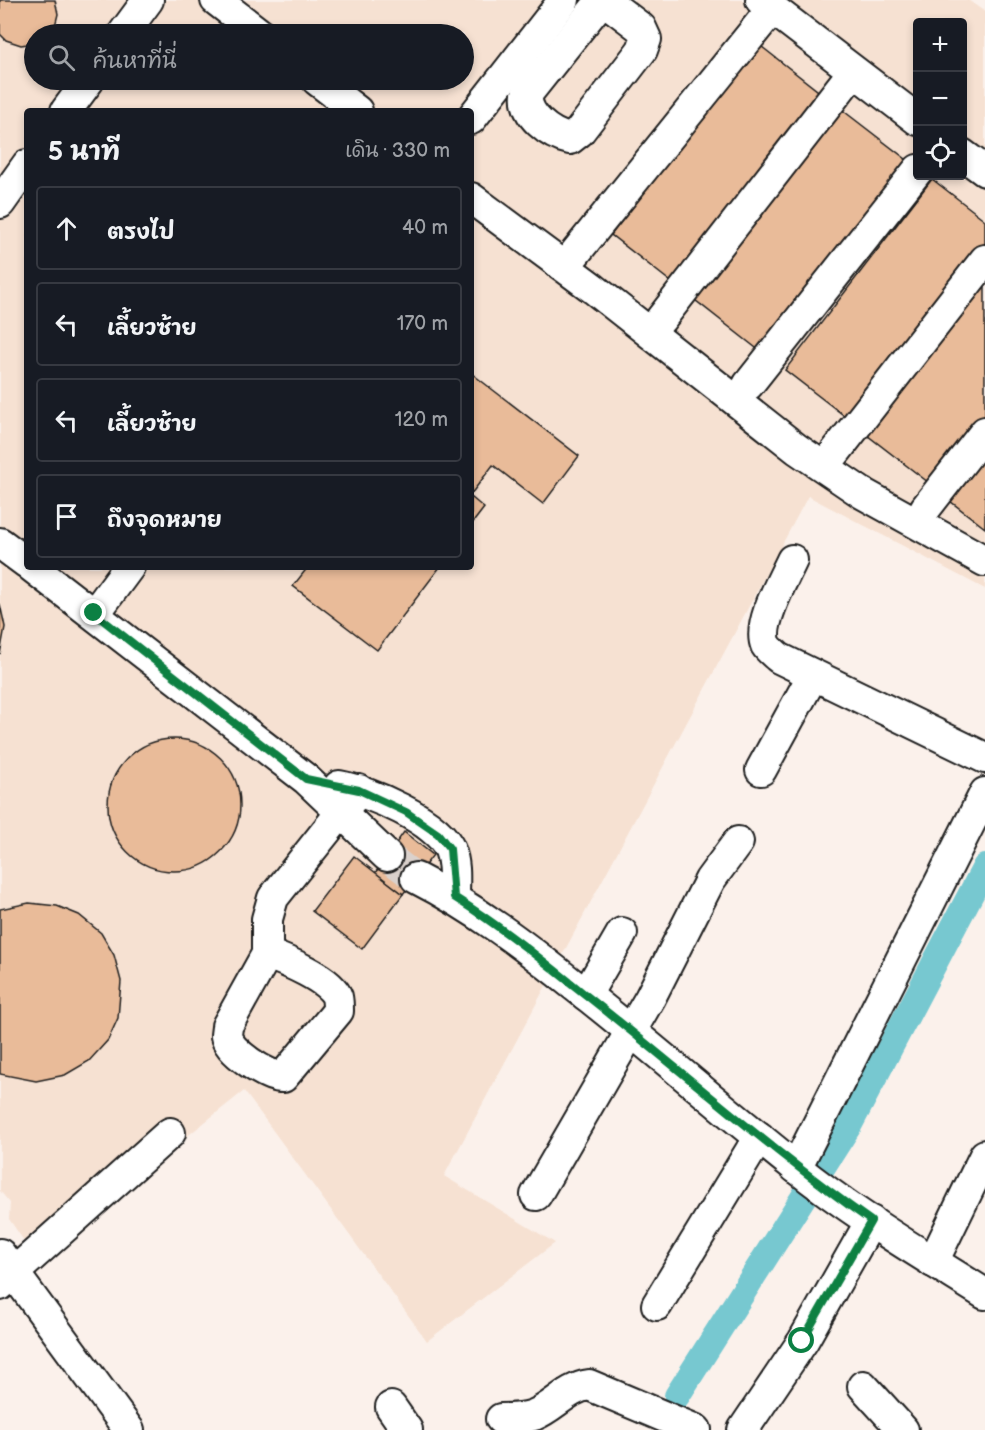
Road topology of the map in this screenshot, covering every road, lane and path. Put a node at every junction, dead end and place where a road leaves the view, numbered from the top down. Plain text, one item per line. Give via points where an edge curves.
1 (148, 0) edge
2 (216, 0) edge
3 (564, 0) edge
4 (767, 4) edge
5 (130, 24) edge
6 (247, 24) edge
7 (853, 72) junction
8 (82, 90) edge
9 (330, 90) edge
10 (68, 108) edge
11 (353, 108) edge
12 (474, 115) edge
13 (913, 116) edge
14 (967, 157) edge
15 (24, 169) edge
16 (985, 171) edge
17 (913, 176) edge
18 (474, 200) edge
19 (0, 203) edge
20 (573, 256) dead end
21 (985, 260) edge
22 (661, 319) dead end
23 (748, 385) dead end
24 (985, 432) edge
25 (834, 453) dead end
26 (925, 509) dead end
27 (0, 543) edge
28 (792, 560) dead end
29 (24, 561) edge
30 (985, 561) edge
31 (36, 570) edge
32 (127, 570) edge
33 (94, 613) junction
34 (813, 675) junction
35 (985, 758) edge
36 (761, 770) dead end
37 (306, 779) junction
38 (359, 790) junction
39 (985, 793) edge
40 (341, 814) junction
41 (738, 842) dead end
42 (387, 856) tunnel mouth
43 (416, 878) tunnel mouth
44 (454, 897) junction
45 (622, 933) dead end
46 (267, 954) dead end
47 (586, 995) junction
48 (632, 1031) junction
49 (170, 1133) dead end
50 (759, 1137) junction
51 (985, 1155) edge
52 (796, 1168) junction
53 (536, 1194) dead end
54 (871, 1221) junction
55 (933, 1262) junction
56 (5, 1270) edge
57 (985, 1293) edge
58 (657, 1305) dead end
59 (863, 1386) dead end
60 (501, 1419) dead end
61 (129, 1430) edge
62 (696, 1430) edge
63 (743, 1430) edge
64 (903, 1430) edge

1 - 5 street
2 - 6 street
3 - 12 street
4 - 7 street
4 - 20 street
7 - 13 street
7 - 22 street
8 - 10 street
9 - 11 street
14 - 16 street
15 - 19 street
17 - 23 street
18 - 30 street via 797,449 862,493
21 - 25 street
24 - 26 street
27 - 29 street
28 - 34 street via 765,622 764,637 767,648 779,658
31 - 33 street
32 - 33 street
33 - 37 street
34 - 35 street
34 - 36 street
37 - 38 street
37 - 40 street
38 - 40 street
38 - 44 street via 406,812 438,834 450,849
39 - 52 street
40 - 42 street
40 - 46 street via 273,898 267,919
41 - 48 street via 710,879
43 - 44 street
44 - 47 street via 507,932
45 - 47 street
47 - 48 street
48 - 50 street
48 - 53 street
49 - 56 street
50 - 52 street
50 - 58 street
51 - 55 street
52 - 54 street
54 - 55 street
54 - 63 street via 802,1341
55 - 57 street
56 - 61 street
59 - 64 street
60 - 62 street via 536,1414 578,1386 589,1384

